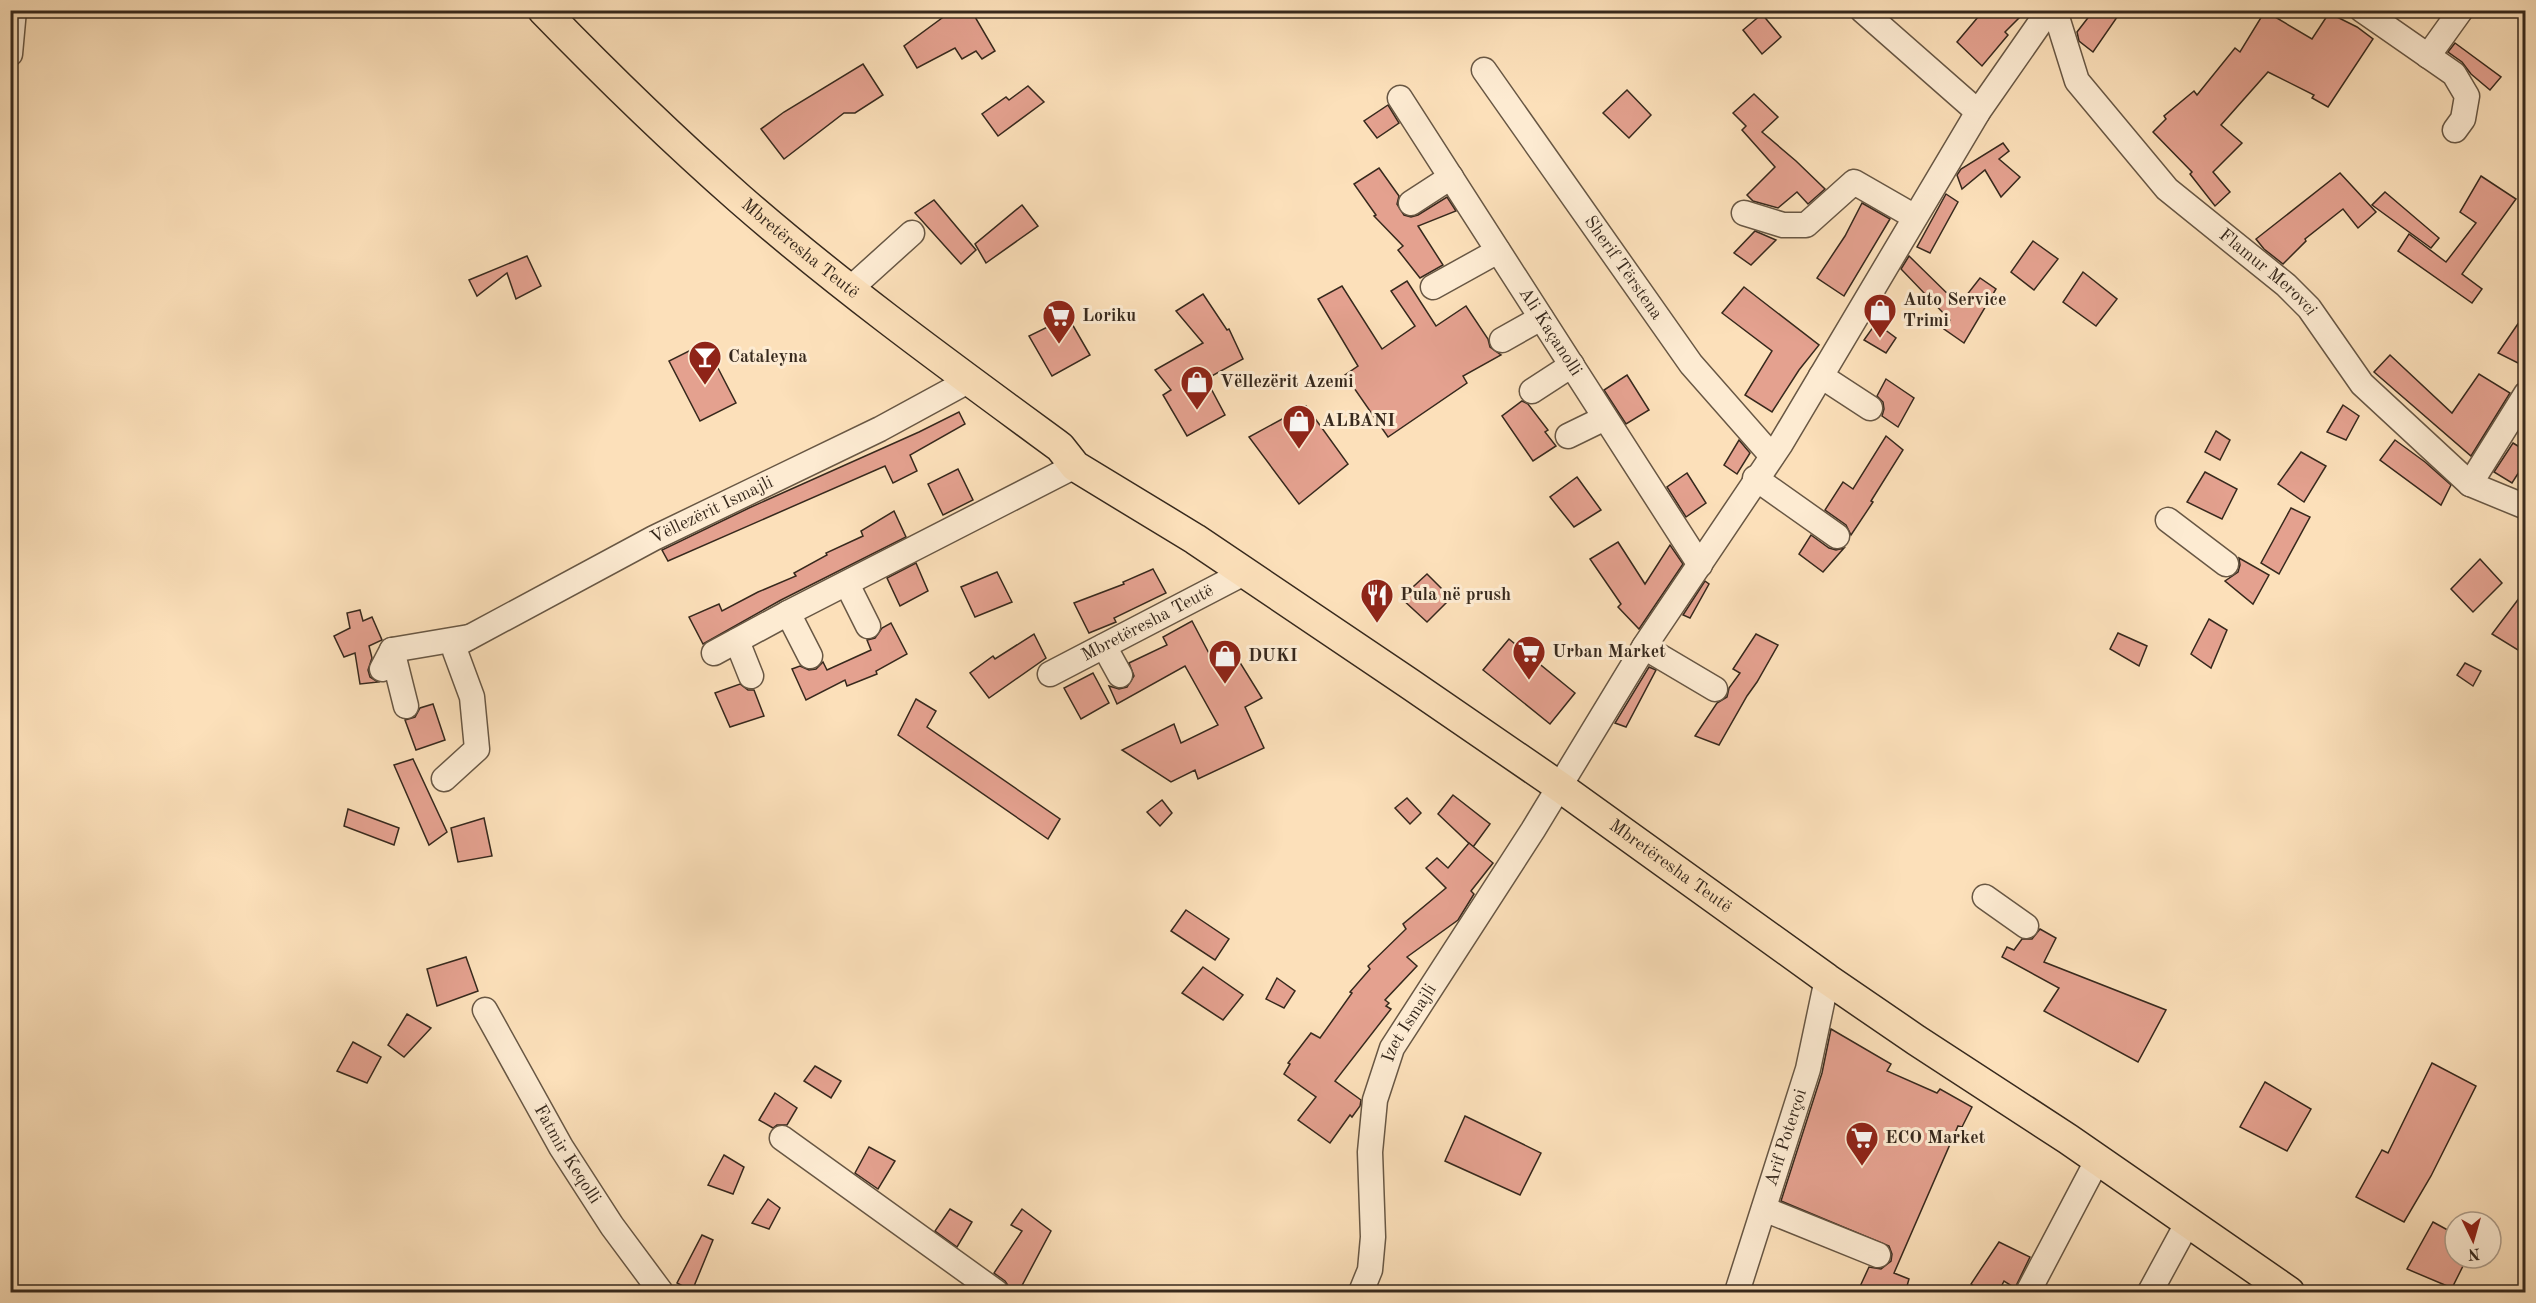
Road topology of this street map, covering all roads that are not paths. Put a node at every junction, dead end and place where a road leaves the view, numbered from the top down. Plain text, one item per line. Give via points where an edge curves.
1 (14, 10) edge
2 (543, 10) edge
3 (1862, 10) edge
4 (2362, 10) edge
5 (2461, 10) edge
6 (2052, 12) edge
7 (10, 54) edge
8 (2428, 56) junction
9 (1484, 70) dead end
10 (1400, 98) dead end
11 (1978, 112) junction
12 (2456, 130) dead end
13 (1451, 177) junction
14 (1411, 202) dead end
15 (1744, 213) dead end
16 (1915, 217) junction
17 (912, 233) dead end
18 (1498, 251) junction
19 (1433, 287) dead end
20 (850, 289) junction
21 (1541, 318) junction
22 (1502, 339) dead end
23 (1572, 365) junction
24 (1821, 375) junction
25 (970, 380) junction
26 (1532, 391) dead end
27 (2526, 394) edge
28 (1870, 408) dead end
29 (1605, 418) junction
30 (1569, 436) dead end
31 (1772, 456) junction
32 (1075, 466) junction
33 (1756, 479) junction
34 (2470, 484) junction
35 (2526, 507) edge
36 (2168, 520) dead end
37 (1836, 536) dead end
38 (2226, 564) dead end
39 (1700, 565) junction
40 (1244, 573) junction
41 (847, 584) junction
42 (788, 612) junction
43 (868, 626) dead end
44 (463, 640) junction
45 (737, 641) junction
46 (1104, 646) junction
47 (1644, 647) junction
48 (714, 653) dead end
49 (810, 656) dead end
50 (1050, 674) dead end
51 (1120, 675) dead end
52 (752, 676) dead end
53 (1715, 689) dead end
54 (406, 706) dead end
55 (444, 779) dead end
56 (1560, 787) junction
57 (1986, 897) dead end
58 (2026, 926) dead end
59 (1827, 979) junction
60 (485, 1011) dead end
61 (782, 1138) dead end
62 (2097, 1159) junction
63 (1764, 1209) junction
64 (2188, 1222) junction
65 (1878, 1255) dead end
66 (2031, 1285) edge
67 (661, 1293) edge
68 (996, 1293) edge
69 (1361, 1293) edge
70 (1737, 1293) edge
71 (2150, 1293) edge
72 (2289, 1293) edge

1 - 7 street
2 - 20 main road, Mbretëresha Teutë via 740,199
3 - 11 street
4 - 8 street
5 - 8 street
6 - 11 street
6 - 34 street, Flamur Merovci via 2077,81 2167,189 2286,285 2309,308 2362,384
8 - 12 street via 2454,74 2467,96 2463,119
9 - 31 street, Sherif Tërstena via 1691,364
10 - 13 street, Ali Kaçanolli
11 - 16 street
13 - 14 street
13 - 18 street, Ali Kaçanolli
15 - 16 street via 1783,225 1806,225 1854,182
16 - 24 street
17 - 20 street
18 - 19 street
18 - 21 street, Ali Kaçanolli
20 - 25 main road, Mbretëresha Teutë
21 - 22 street
21 - 23 street, Ali Kaçanolli
23 - 26 street
23 - 29 street, Ali Kaçanolli
24 - 28 street
24 - 31 street
25 - 32 main road, Mbretëresha Teutë via 1060,447
25 - 44 street, Vëllezërit Ismajli via 880,429 654,538
27 - 34 street
29 - 30 street
29 - 39 street, Ali Kaçanolli
31 - 33 street
32 - 40 main road, Mbretëresha Teutë
32 - 41 street
33 - 37 street
33 - 39 street
34 - 35 street, Flamur Merovci
36 - 38 street
39 - 47 street
40 - 46 street, Mbretëresha Teutë
40 - 56 main road, Mbretëresha Teutë
41 - 42 street
41 - 43 street
42 - 45 street
42 - 49 street
44 - 54 street, Vëllezërit Ismajli via 387,660
44 - 55 street via 455,651 471,697 477,749
45 - 48 street
45 - 52 street
46 - 50 street, Mbretëresha Teutë
46 - 51 street
47 - 53 street
47 - 56 street
56 - 59 main road, Mbretëresha Teutë
56 - 69 street, Izet Ismajli via 1392,1048 1375,1100 1370,1152 1373,1237 1370,1270
57 - 58 street
59 - 62 main road, Mbretëresha Teutë
59 - 63 street, Arif Poterçoi via 1808,1069
60 - 67 street, Fatmir Keqolli via 561,1147
61 - 68 street
62 - 64 main road, Mbretëresha Teutë
62 - 66 street
63 - 65 street
63 - 70 street, Arif Poterçoi
64 - 71 street
64 - 72 main road, Mbretëresha Teutë

